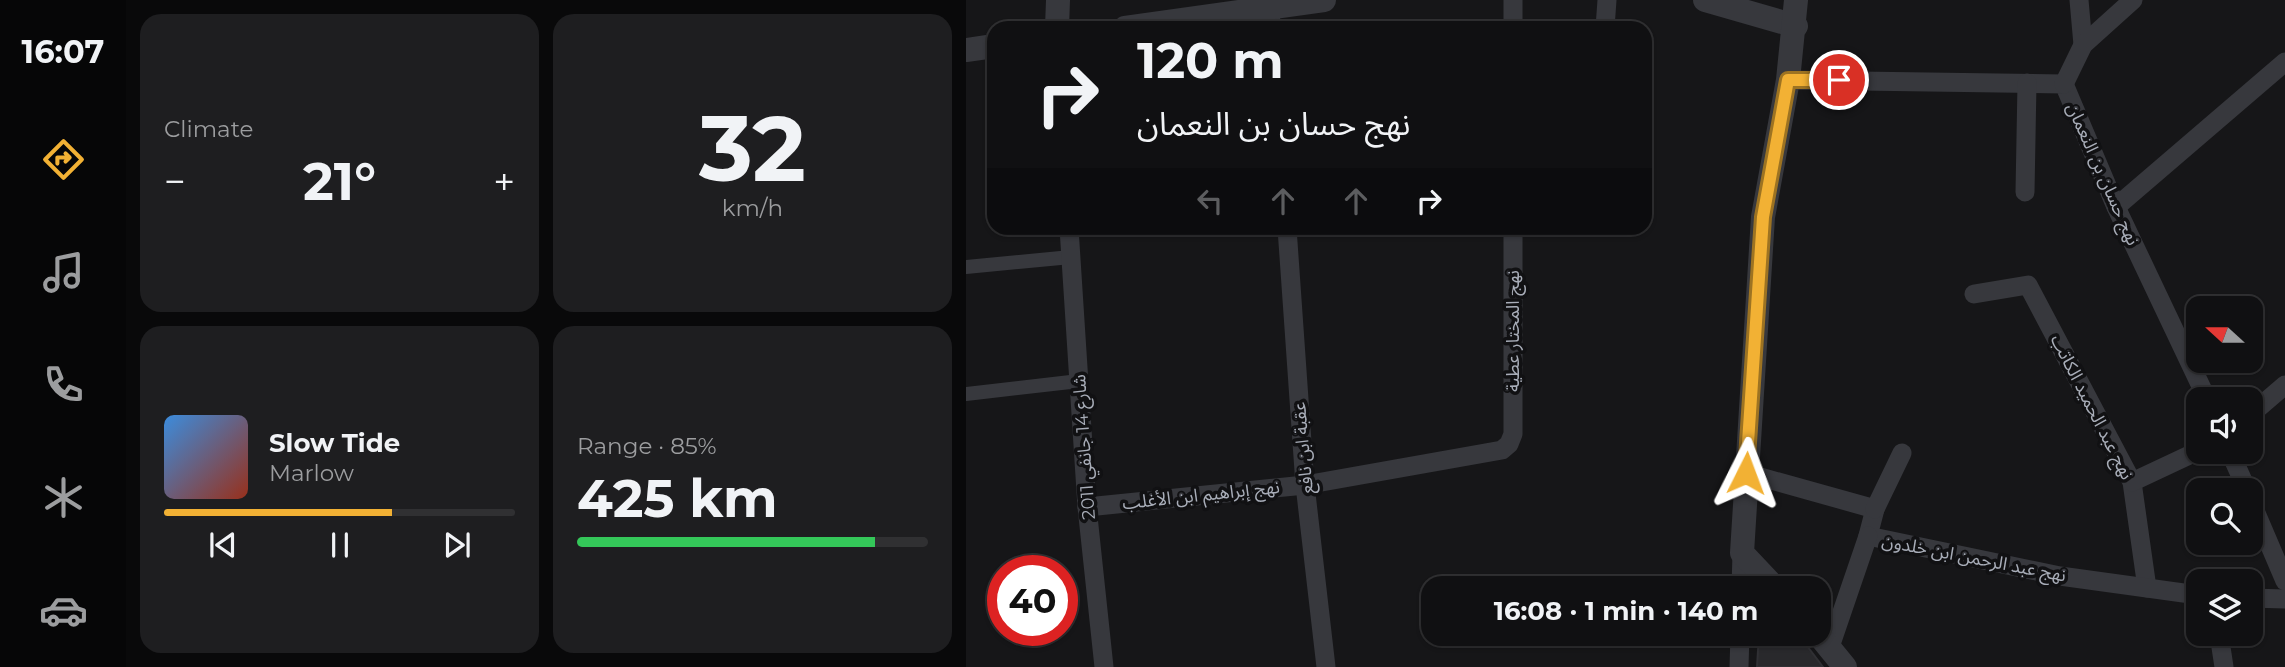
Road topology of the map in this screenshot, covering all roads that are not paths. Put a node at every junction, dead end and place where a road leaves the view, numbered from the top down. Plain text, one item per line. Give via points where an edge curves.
1 (1058, 0) edge
2 (1324, 0) edge
3 (1513, 0) edge
4 (1607, 0) edge
5 (1705, 0) edge
6 (1796, 0) edge
7 (2079, 0) edge
8 (2133, 0) edge
9 (1270, 12) edge
10 (1056, 21) edge
11 (1188, 21) edge
12 (1513, 21) edge
13 (1606, 21) edge
14 (1796, 26) junction
15 (2083, 45) junction
16 (987, 47) edge
17 (966, 50) edge
18 (2285, 62) edge
19 (1788, 80) junction
20 (2027, 83) junction
21 (2064, 84) junction
22 (2025, 192) dead end
23 (2116, 207) junction
24 (1069, 235) edge
25 (1287, 235) edge
26 (1513, 235) edge
27 (1071, 257) junction
28 (966, 267) edge
29 (1974, 294) dead end
30 (1079, 381) junction
31 (2285, 385) edge
32 (2201, 387) edge
33 (966, 394) edge
34 (2263, 404) edge
35 (1513, 434) joint
36 (1902, 453) dead end
37 (2186, 457) edge
38 (1746, 473) junction
39 (2132, 482) junction
40 (1305, 485) junction
41 (1087, 507) junction
42 (1875, 509) junction
43 (2263, 529) edge
44 (1868, 536) junction
45 (1742, 553) junction
46 (1741, 576) edge
47 (1764, 576) edge
48 (2285, 581) edge
49 (2147, 588) junction
50 (2186, 593) edge
51 (2263, 598) edge
52 (2285, 599) edge
53 (1831, 623) edge
54 (1740, 646) edge
55 (1829, 646) edge
56 (2221, 646) edge
57 (1104, 667) edge
58 (1326, 667) edge
59 (1739, 667) edge
60 (1845, 667) edge
61 (2224, 667) edge

1 - 10 street
2 - 9 street
3 - 12 street
4 - 13 street
5 - 14 street
6 - 14 street
7 - 15 street
8 - 15 street
9 - 11 street
14 - 19 street
15 - 21 street
16 - 17 street
18 - 23 street
19 - 20 street, نهج حسان بن النعمان
19 - 38 street via 1763,217
20 - 21 street, نهج حسان بن النعمان
20 - 22 street
21 - 23 street, نهج حسان بن النعمان
23 - 32 street, نهج حسان بن النعمان
24 - 27 street, شارع 14 جانفي 2011
25 - 40 street, عقبة ابن نافع
26 - 35 street, نهج المختار عطية
27 - 28 street
27 - 30 street, شارع 14 جانفي 2011
29 - 39 street, نهج عبد الحميد الكاتب via 2028,285
30 - 33 street
30 - 41 street, شارع 14 جانفي 2011
31 - 34 street
35 - 40 street, نهج إبراهيم ابن الأغلب via 1502,450 1484,456
36 - 42 street
37 - 39 street
38 - 42 street, نهج عبد الرحمن ابن خلدون
38 - 45 street
39 - 49 street, نهج عبد الحميد الكاتب
40 - 41 street, نهج إبراهيم ابن الأغلب
40 - 58 street, عقبة ابن نافع
41 - 57 street, شارع 14 جانفي 2011
42 - 44 street, نهج عبد الرحمن ابن خلدون
43 - 48 street
44 - 49 street, نهج عبد الرحمن ابن خلدون via 2060,576
44 - 53 street
45 - 46 street
45 - 47 street
49 - 50 street, نهج عبد الرحمن ابن خلدون
51 - 52 street
54 - 59 street
55 - 60 street
56 - 61 street

